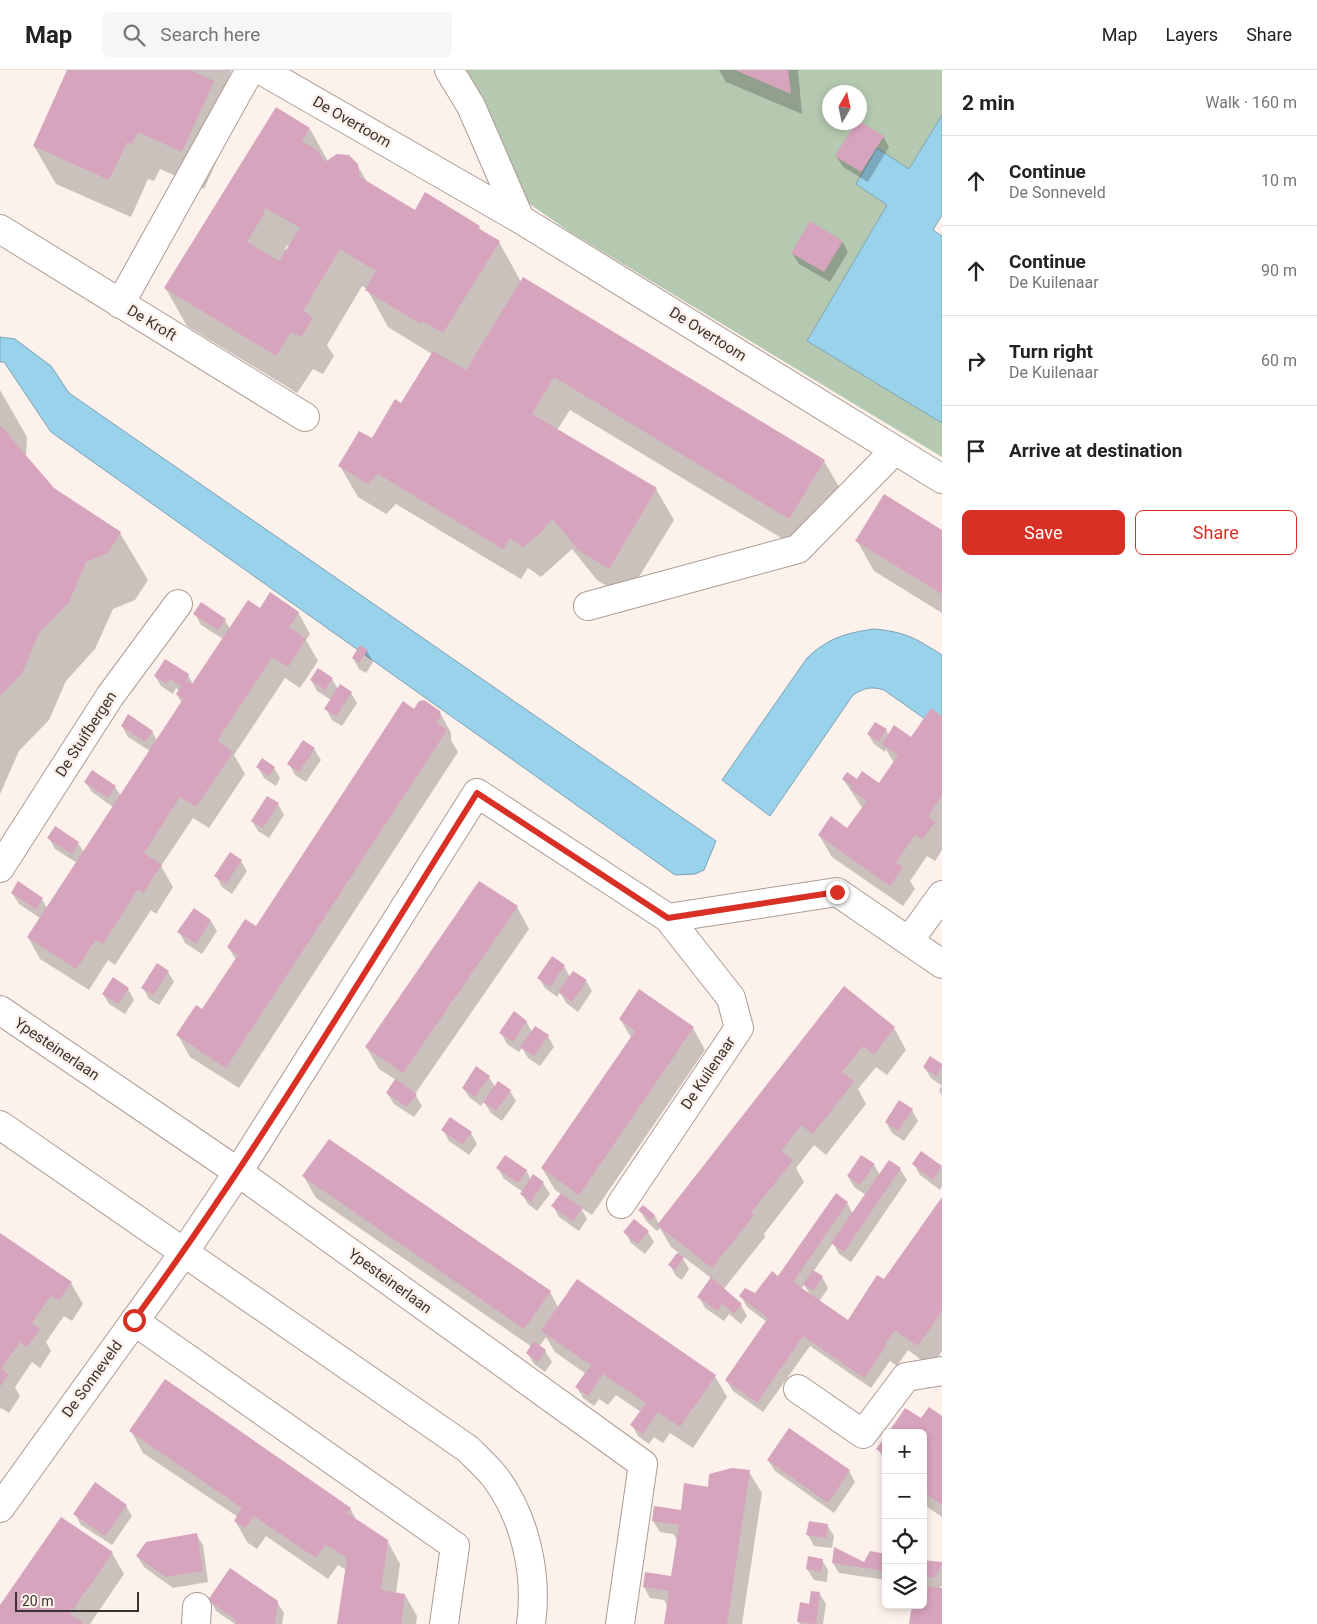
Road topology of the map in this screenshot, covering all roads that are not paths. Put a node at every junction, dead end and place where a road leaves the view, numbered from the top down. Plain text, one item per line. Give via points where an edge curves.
1 (250, 70) edge
2 (261, 70) edge
3 (449, 70) edge
4 (520, 219) junction
5 (0, 229) edge
6 (120, 304) junction
7 (305, 417) dead end
8 (895, 450) junction
9 (942, 479) edge
10 (178, 604) dead end
11 (588, 606) dead end
12 (0, 868) edge
13 (942, 895) edge
14 (668, 918) junction
15 (909, 941) junction
16 (942, 964) edge
17 (0, 1010) edge
18 (0, 1124) edge
19 (238, 1172) junction
20 (621, 1204) dead end
21 (185, 1251) junction
22 (134, 1320) junction
23 (942, 1371) edge
24 (798, 1389) dead end
25 (0, 1508) edge
26 (444, 1624) edge
27 (531, 1624) edge
28 (620, 1624) edge

1 - 6 street
2 - 4 street, De Overtoom
3 - 4 street via 471,106
4 - 8 street, De Overtoom
5 - 6 street, De Kroft
6 - 7 street, De Kroft
8 - 9 street, De Overtoom
8 - 11 street via 798,549
10 - 12 street, De Stuifbergen via 110,696
13 - 15 street
14 - 15 street via 837,892
14 - 19 street, De Kuilenaar via 477,793
14 - 20 street, De Kuilenaar via 731,998 739,1028
15 - 16 street
17 - 19 street, Ypesteinerlaan
18 - 21 street
19 - 21 street, De Kuilenaar
19 - 28 street, Ypesteinerlaan via 643,1464
21 - 22 street, De Sonneveld
21 - 27 street via 468,1449 494,1477 514,1507 523,1531 532,1583
22 - 25 street, De Sonneveld
22 - 26 street via 455,1546
23 - 24 street via 906,1377 863,1434

